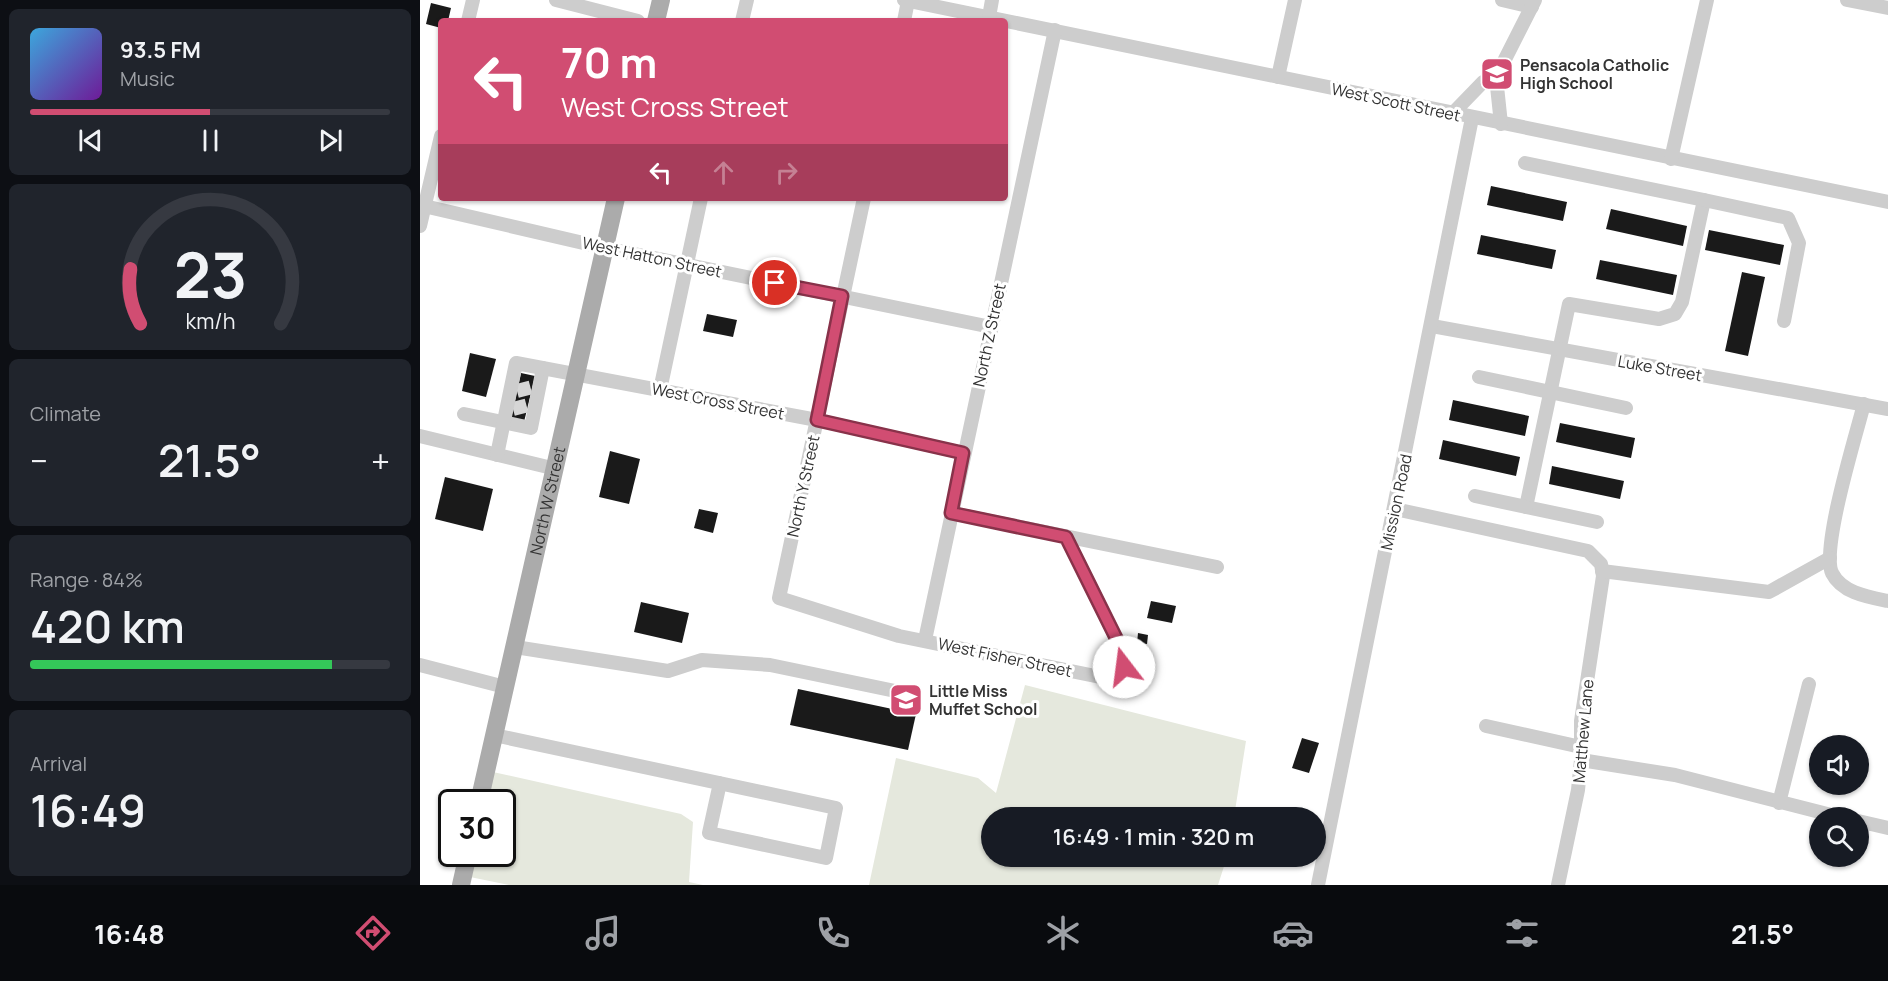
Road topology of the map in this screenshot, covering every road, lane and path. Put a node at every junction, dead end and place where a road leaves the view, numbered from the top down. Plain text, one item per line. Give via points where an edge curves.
1 (473, 0) edge
2 (556, 0) edge
3 (661, 0) edge
4 (747, 0) edge
5 (992, 0) edge
6 (1294, 0) edge
7 (1502, 0) edge
8 (1707, 0) edge
9 (1847, 0) edge
10 (912, 1) edge
11 (1533, 3) edge
12 (1888, 8) edge
13 (989, 17) junction
14 (469, 18) edge
15 (626, 18) edge
16 (657, 18) edge
17 (743, 18) edge
18 (905, 18) edge
19 (994, 18) edge
20 (1008, 21) edge
21 (1055, 30) junction
22 (1496, 77) junction
23 (1278, 78) junction
24 (1452, 114) junction
25 (1472, 118) junction
26 (1501, 124) junction
27 (438, 147) edge
28 (1671, 159) junction
29 (1526, 163) dead end
30 (1704, 200) junction
31 (615, 201) edge
32 (700, 201) edge
33 (863, 201) edge
34 (1888, 202) edge
35 (422, 205) edge
36 (420, 226) edge
37 (605, 248) junction
38 (685, 265) junction
39 (842, 296) junction
40 (1784, 321) dead end
41 (1432, 326) junction
42 (990, 327) junction
43 (1560, 350) junction
44 (543, 368) junction
45 (578, 375) junction
46 (1479, 377) dead end
47 (660, 390) junction
48 (1551, 392) junction
49 (1864, 404) junction
50 (1626, 408) dead end
51 (1888, 409) edge
52 (464, 414) dead end
53 (508, 414) junction
54 (817, 420) junction
55 (420, 436) edge
56 (963, 453) junction
57 (497, 454) junction
58 (555, 469) junction
59 (1475, 496) dead end
60 (1526, 507) junction
61 (1395, 509) junction
62 (951, 513) junction
63 (1597, 522) dead end
64 (1066, 537) junction
65 (1830, 558) junction
66 (1217, 567) dead end
67 (1603, 573) junction
68 (779, 598) joint
69 (1888, 601) edge
70 (924, 640) junction
71 (515, 647) junction
72 (420, 665) edge
73 (1809, 684) dead end
74 (505, 687) junction
75 (900, 692) dead end
76 (1486, 726) dead end
77 (494, 735) junction
78 (1581, 753) junction
79 (720, 783) junction
80 (482, 789) edge
81 (1779, 803) junction
82 (1809, 810) edge
83 (1869, 824) edge
84 (1888, 828) edge
85 (465, 867) edge
86 (460, 885) edge
87 (1318, 885) edge
88 (1558, 885) edge

1 - 14 street
2 - 15 street
3 - 16 main road
4 - 17 street
5 - 13 street
6 - 23 street
7 - 11 street
8 - 28 street
9 - 12 street
10 - 13 street, West Scott Street
10 - 18 street
11 - 22 street
13 - 19 street, West Scott Street
20 - 21 street, West Scott Street
21 - 23 street, West Scott Street
21 - 42 street, North Z Street
22 - 24 street via 1483,82
22 - 26 street
23 - 24 street, West Scott Street
24 - 25 street, West Scott Street
25 - 26 street, West Scott Street
25 - 41 street, Mission Road
26 - 28 street, West Scott Street
27 - 35 street
28 - 34 street, West Scott Street
29 - 30 street
30 - 40 street via 1788,218 1799,243
30 - 43 street via 1682,302 1675,314 1659,319 1569,304
31 - 37 main road, North W Street
32 - 38 street
33 - 39 street, North Y Street
35 - 36 street
35 - 37 street, West Hatton Street
37 - 38 street, West Hatton Street
37 - 45 main road, North W Street
38 - 39 street, West Hatton Street
38 - 47 street
39 - 42 street, West Hatton Street
39 - 54 street, North Y Street
41 - 43 street, Luke Street
41 - 61 street, Mission Road
42 - 56 street, North Z Street
43 - 48 street
43 - 49 street, Luke Street
44 - 45 street, West Cross Street
44 - 53 street, West Cross Street via 516,363
44 - 53 street via 532,404 531,428
45 - 47 street, West Cross Street
45 - 58 main road, North W Street
46 - 48 street
47 - 54 street, West Cross Street
48 - 50 street
48 - 60 street
49 - 51 street, Luke Street
49 - 65 street via 1836,515
52 - 53 street
53 - 57 street
54 - 56 street, West Cross Street
54 - 68 street, North Y Street
55 - 57 street
56 - 62 street, North Z Street
57 - 58 street
58 - 71 main road, North W Street
59 - 60 street
60 - 63 street
61 - 67 street via 1588,551 1596,556
61 - 87 street, Mission Road
62 - 64 street
62 - 70 street, North Z Street
64 - 66 street
64 - 70 street, West Fisher Street via 1124,654 1124,667 1117,676 1101,679
65 - 67 street via 1769,592
65 - 69 street via 1831,571 1844,587
67 - 78 street, Matthew Lane via 1581,721
68 - 70 street, West Fisher Street via 855,624
71 - 74 main road, North W Street
71 - 75 street via 668,671 702,660 770,665
72 - 74 street
73 - 81 street
74 - 77 main road, North W Street
76 - 78 street
77 - 79 street
77 - 80 main road, North W Street
78 - 81 street
78 - 88 street, Matthew Lane
79 - 79 street via 836,808 826,858 709,833
81 - 82 street
83 - 84 street
85 - 86 main road

